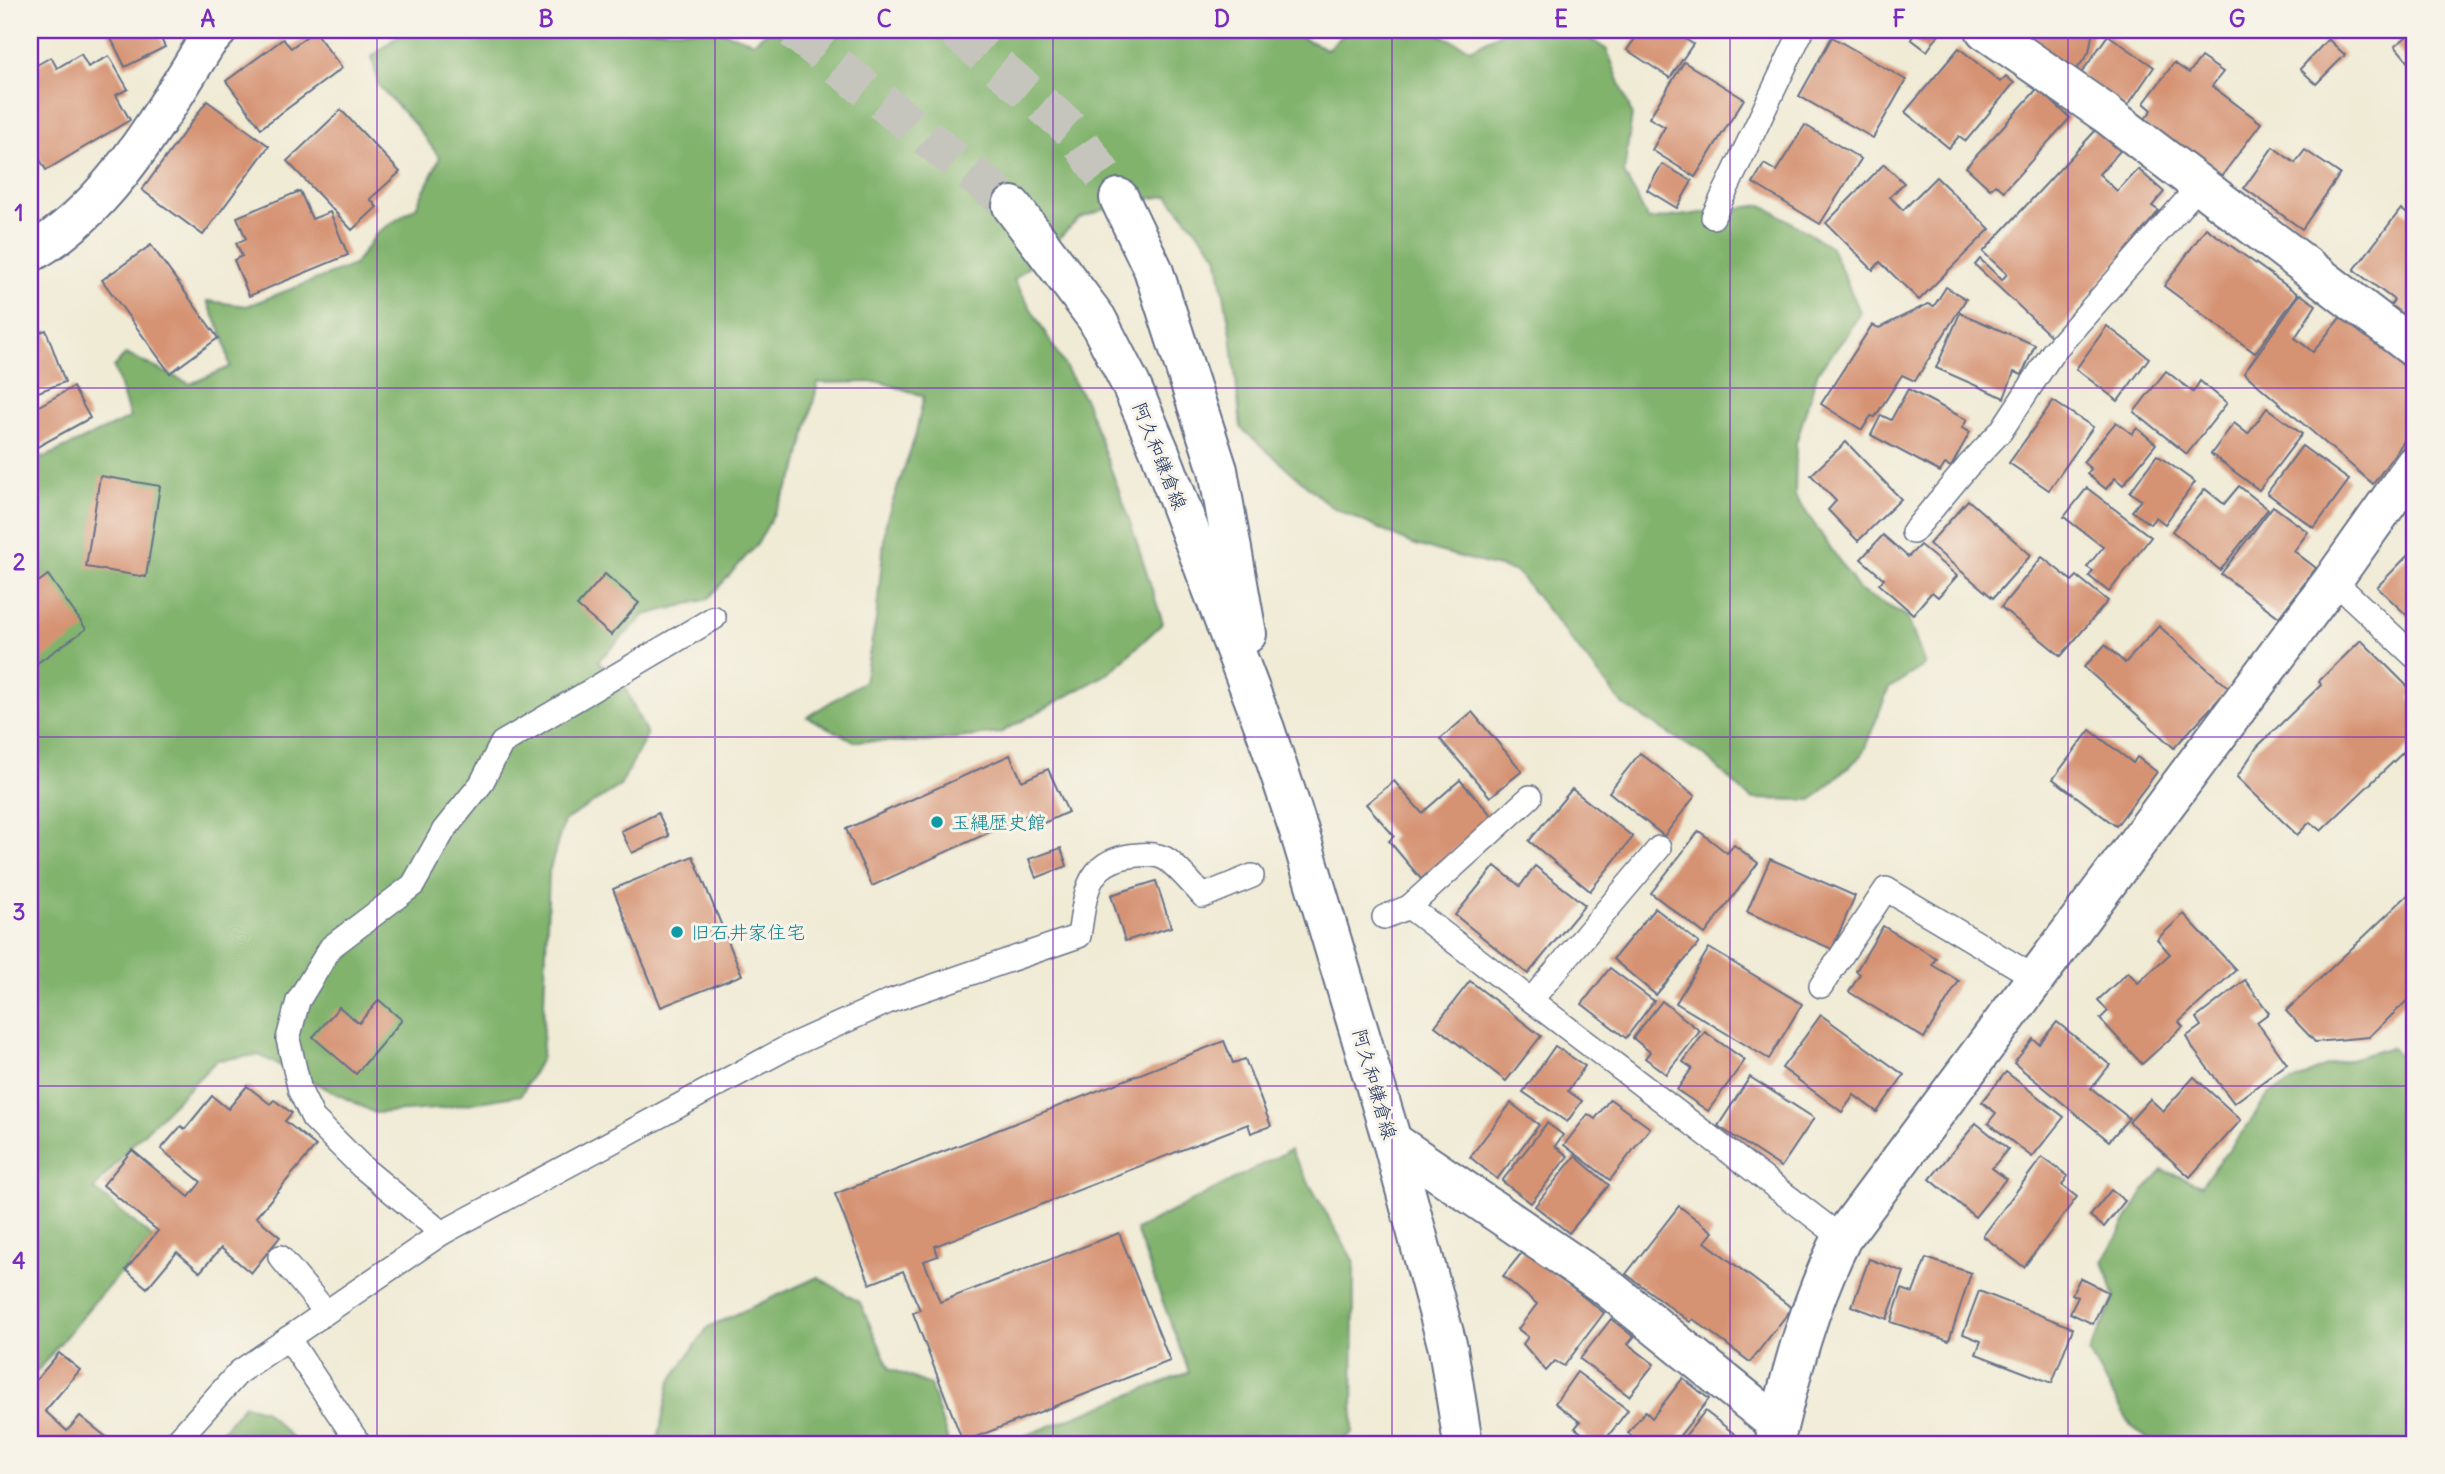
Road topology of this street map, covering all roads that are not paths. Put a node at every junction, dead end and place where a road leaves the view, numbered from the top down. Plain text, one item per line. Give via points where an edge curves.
1 (1802, 30) edge
2 (1985, 30) edge
3 (209, 34) edge
4 (2199, 186) junction
5 (1119, 198) tunnel mouth
6 (1012, 206) tunnel mouth
7 (1713, 217) dead end
8 (30, 253) edge
9 (2415, 349) edge
10 (2415, 464) edge
11 (1913, 532) dead end
12 (2333, 580) junction
13 (714, 618) dead end
14 (2415, 657) edge
15 (1265, 729) junction
16 (1530, 797) dead end
17 (1659, 848) dead end
18 (1252, 876) dead end
19 (1409, 907) junction
20 (1384, 917) dead end
21 (2036, 978) junction
22 (1821, 986) dead end
23 (1531, 1000) junction
24 (1392, 1141) junction
25 (442, 1233) junction
26 (1842, 1238) junction
27 (280, 1257) dead end
28 (326, 1312) junction
29 (288, 1338) junction
30 (1776, 1435) edge
31 (174, 1444) edge
32 (359, 1444) edge
33 (1462, 1444) edge

1 - 7 lane
2 - 4 street via 2105,113
3 - 8 street via 125,165 89,206 50,242
4 - 9 street
4 - 11 lane via 2053,352 2001,431
5 - 15 street, 阿久和鎌倉線 via 1153,268 1218,470
6 - 15 street, 阿久和鎌倉線 via 1097,319 1131,385
10 - 12 street
12 - 14 lane
12 - 21 street
13 - 25 lane via 502,743 481,783 444,830 413,884 331,947 298,1001 288,1039 300,1091 313,1118 362,1167
15 - 24 street, 阿久和鎌倉線
16 - 19 lane
17 - 23 lane
18 - 25 lane via 1203,896 1167,859 1148,854 1103,864 1085,901 1079,936 890,1001 792,1045
19 - 20 lane
19 - 23 lane
21 - 22 lane via 1886,889
21 - 26 street
23 - 26 lane
24 - 30 street via 1607,1287
24 - 33 street, 阿久和鎌倉線 via 1448,1348
25 - 28 lane
26 - 30 street via 1824,1273 1798,1347
27 - 28 lane
28 - 29 lane
29 - 31 lane via 239,1372
29 - 32 lane

